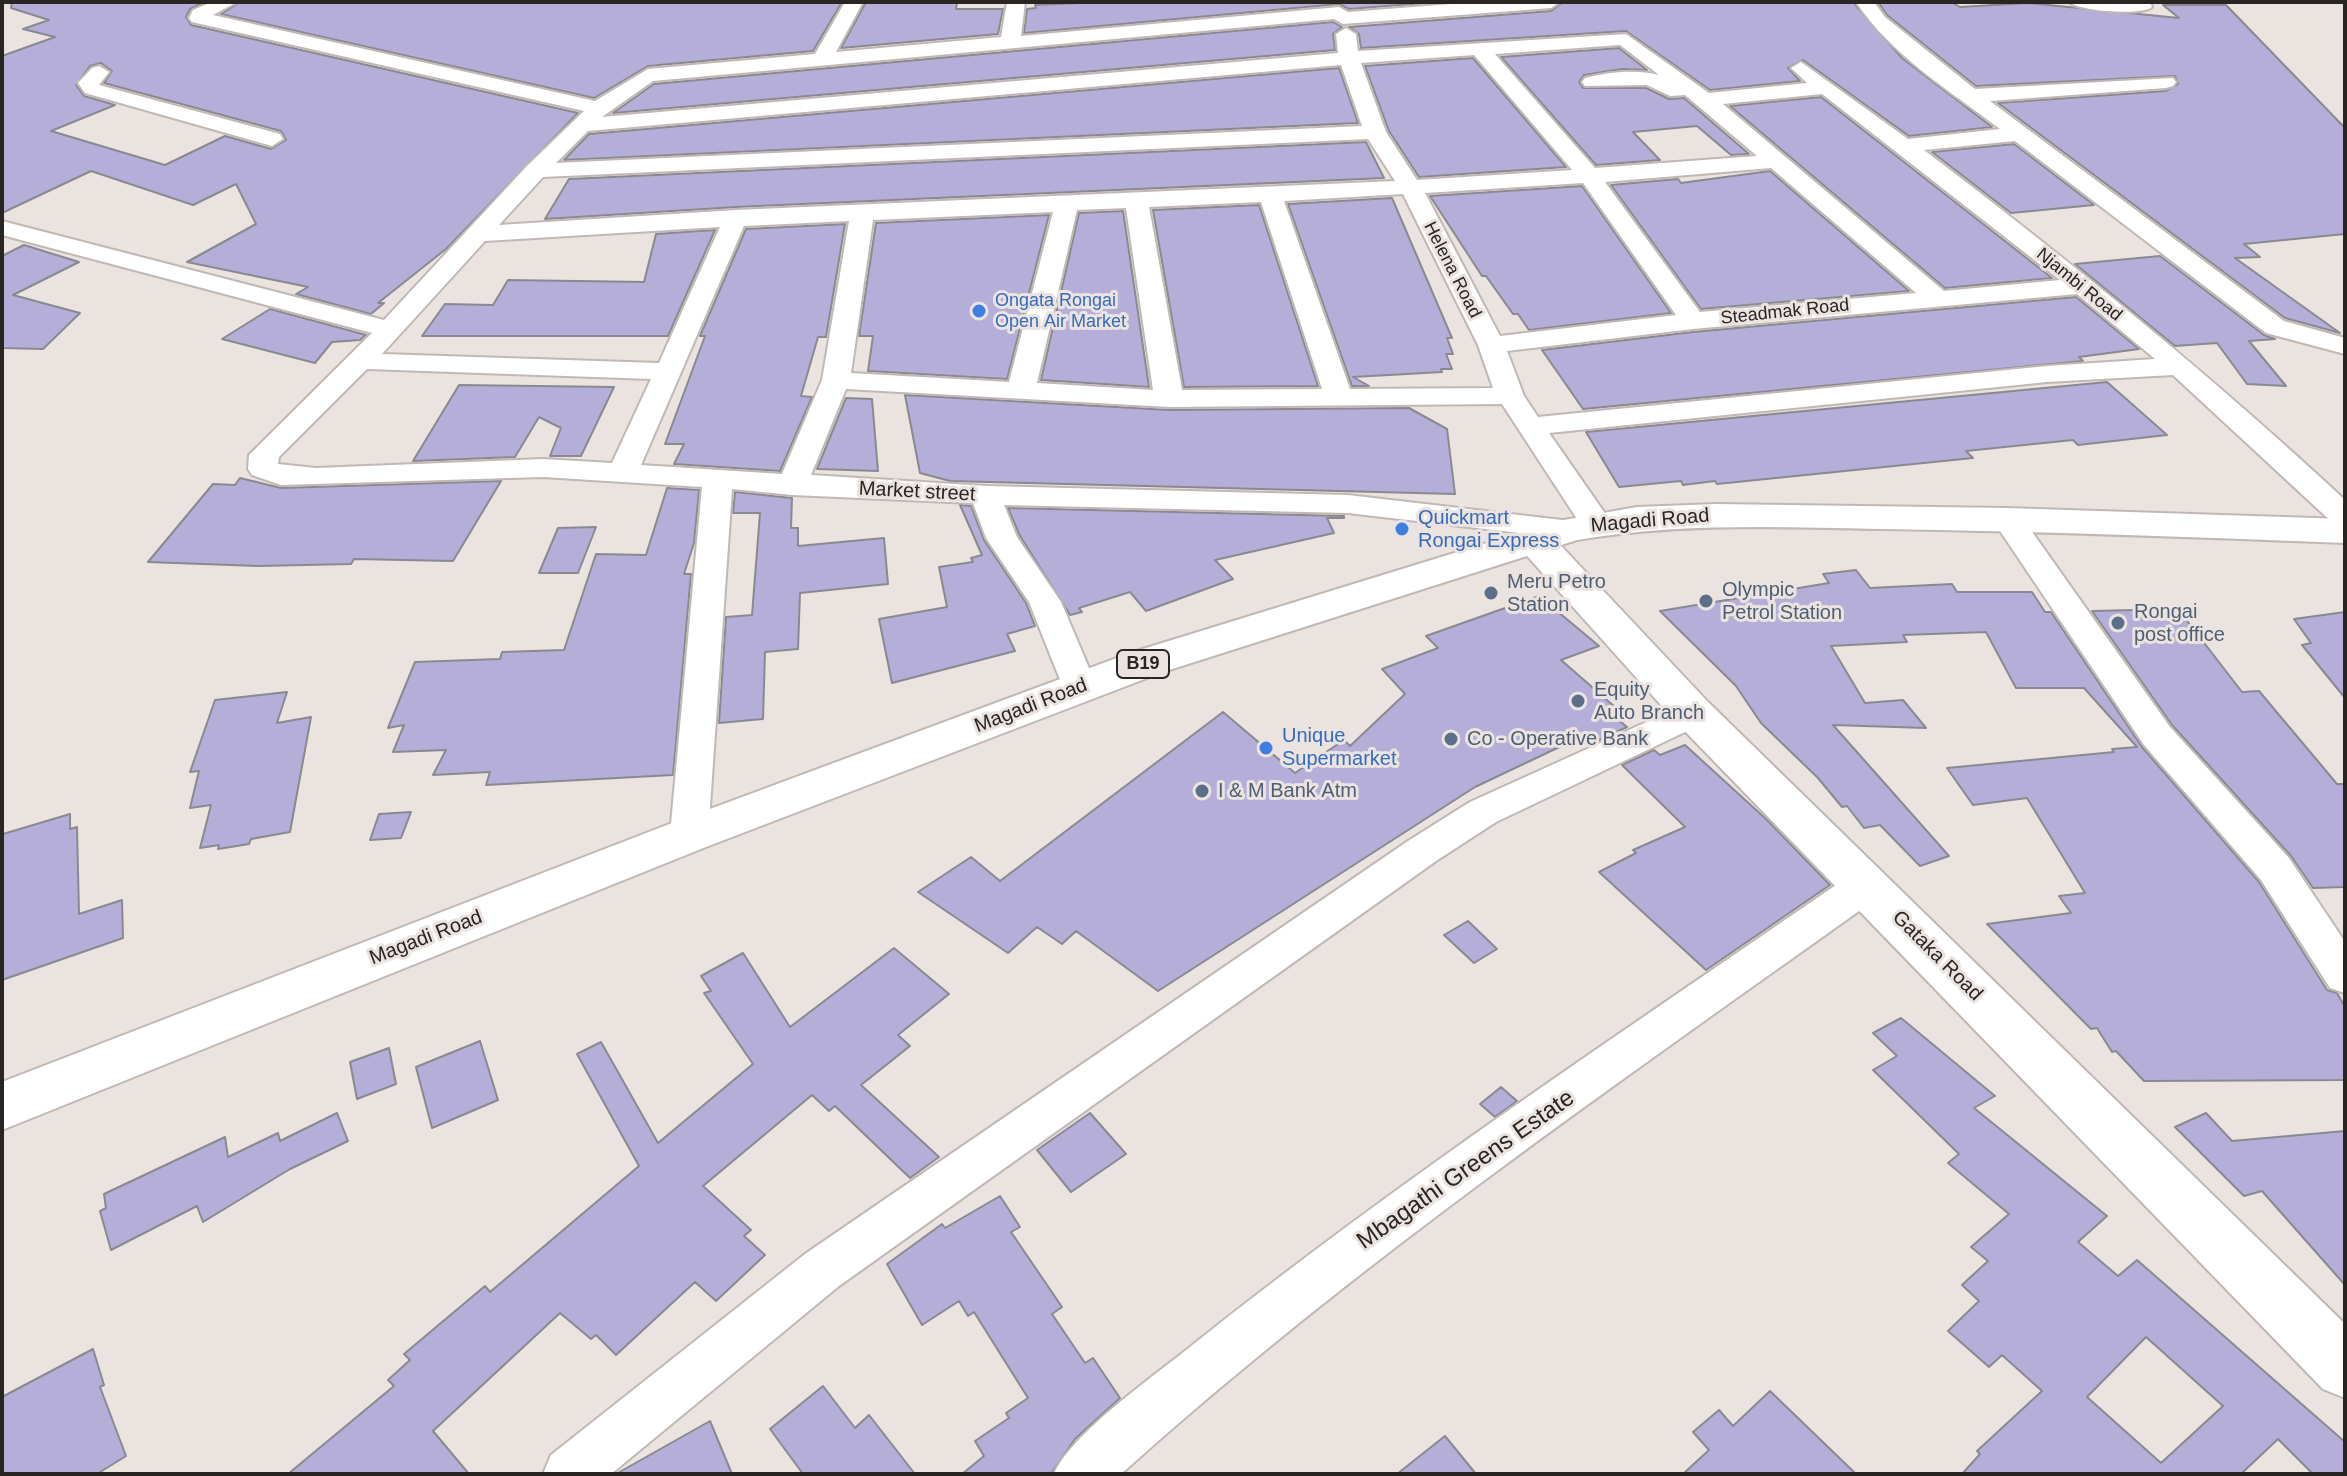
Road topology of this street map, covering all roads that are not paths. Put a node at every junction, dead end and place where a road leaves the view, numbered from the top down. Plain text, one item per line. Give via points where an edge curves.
1 (228, 2) edge
2 (854, 2) edge
3 (1016, 2) edge
4 (1169, 2) edge
5 (1865, 2) edge
6 (2078, 2) edge
7 (2141, 2) edge
8 (1551, 3) edge
9 (1467, 5) edge
10 (1341, 11) edge
11 (1164, 29) junction
12 (1582, 41) junction
13 (1010, 44) junction
14 (1479, 48) junction
15 (1349, 58) junction
16 (822, 60) junction
17 (1801, 68) dead end
18 (99, 72) dead end
19 (1592, 82) dead end
20 (2166, 82) dead end
21 (1827, 87) junction
22 (1970, 96) junction
23 (1710, 105) junction
24 (592, 117) junction
25 (1375, 132) junction
26 (2016, 134) junction
27 (272, 139) dead end
28 (1903, 146) junction
29 (1775, 161) junction
30 (728, 164) junction
31 (535, 171) junction
32 (1590, 177) junction
33 (1411, 188) junction
34 (1270, 193) junction
35 (1136, 199) junction
36 (1067, 203) junction
37 (862, 215) junction
38 (730, 217) junction
39 (2, 228) edge
40 (476, 234) junction
41 (2081, 286) junction
42 (1937, 298) junction
43 (1693, 321) junction
44 (388, 329) junction
45 (1491, 345) junction
46 (2345, 346) edge
47 (360, 361) junction
48 (2180, 366) junction
49 (666, 371) junction
50 (836, 380) junction
51 (1021, 391) junction
52 (1510, 396) junction
53 (1339, 397) junction
54 (1169, 399) junction
55 (1530, 426) junction
56 (623, 473) junction
57 (718, 478) junction
58 (792, 486) junction
59 (987, 495) junction
60 (2345, 517) edge
61 (2007, 519) junction
62 (1567, 531) junction
63 (2345, 531) edge
64 (1080, 687) junction
65 (1693, 713) junction
66 (689, 835) junction
67 (1866, 885) junction
68 (2345, 976) edge
69 (2, 1106) edge
70 (2345, 1367) edge
71 (570, 1474) edge
72 (1081, 1474) edge

1 - 24 street via 199,18
2 - 16 street
3 - 13 street
4 - 11 street
5 - 22 street via 1878,21
6 - 7 street via 2129,8 2142,7
8 - 9 street
8 - 12 street
9 - 10 street
10 - 11 street
10 - 15 street, Helena Road
11 - 13 street
12 - 14 street
12 - 23 street via 1622,39
13 - 16 street
14 - 15 street
14 - 32 street
15 - 24 street
15 - 25 street, Helena Road
16 - 24 street via 661,71 635,81
17 - 21 street, Njambi Road
18 - 27 street via 88,83 92,89
19 - 23 street via 1651,77 1663,80 1693,107
20 - 22 street
21 - 23 street
21 - 28 street, Njambi Road
22 - 26 street
23 - 29 street
24 - 31 street
25 - 30 street
25 - 33 street, Helena Road
26 - 28 street
26 - 46 street via 2275,327
28 - 41 street, Njambi Road
29 - 32 street
29 - 42 street
30 - 31 street
30 - 38 street
31 - 40 street
32 - 33 street
32 - 43 street
33 - 34 street
33 - 45 street, Helena Road
34 - 35 street
34 - 53 street
35 - 36 street
35 - 54 street
36 - 37 street
36 - 51 street
37 - 38 street
37 - 50 street
38 - 40 street
38 - 49 street via 693,323
39 - 44 street
40 - 44 street
41 - 42 street, Steadmak Road
41 - 48 street, Njambi Road
42 - 43 street, Steadmak Road
43 - 45 street, Steadmak Road
44 - 47 street
45 - 52 street, Helena Road
47 - 49 street
47 - 56 street, Market street via 264,455 263,469 281,476 316,477 543,468
48 - 55 street
48 - 60 street, Njambi Road
49 - 56 street
50 - 51 street
50 - 58 street
51 - 54 street
52 - 53 street
52 - 55 street, Helena Road
53 - 54 street
55 - 62 street, Helena Road
56 - 57 street, Market street
57 - 58 street, Market street
57 - 66 street
58 - 59 street, Market street
59 - 62 street, Market street via 1348,504
59 - 64 street via 988,516 1044,598 1063,657
61 - 62 main road, Magadi Road / B19 via 1716,515 1637,518
61 - 63 main road, Magadi Road / B19
61 - 68 street via 2157,736 2275,869
62 - 64 main road, Magadi Road / B19
62 - 65 main road, Gataka Road
64 - 66 main road, Magadi Road / B19
65 - 67 main road, Gataka Road
65 - 71 street via 1483,812 1422,851 822,1270
66 - 69 main road, Magadi Road / B19
67 - 70 main road, Gataka Road
67 - 72 street, Mbagathi Greens Estate via 1353,1249 1141,1419

